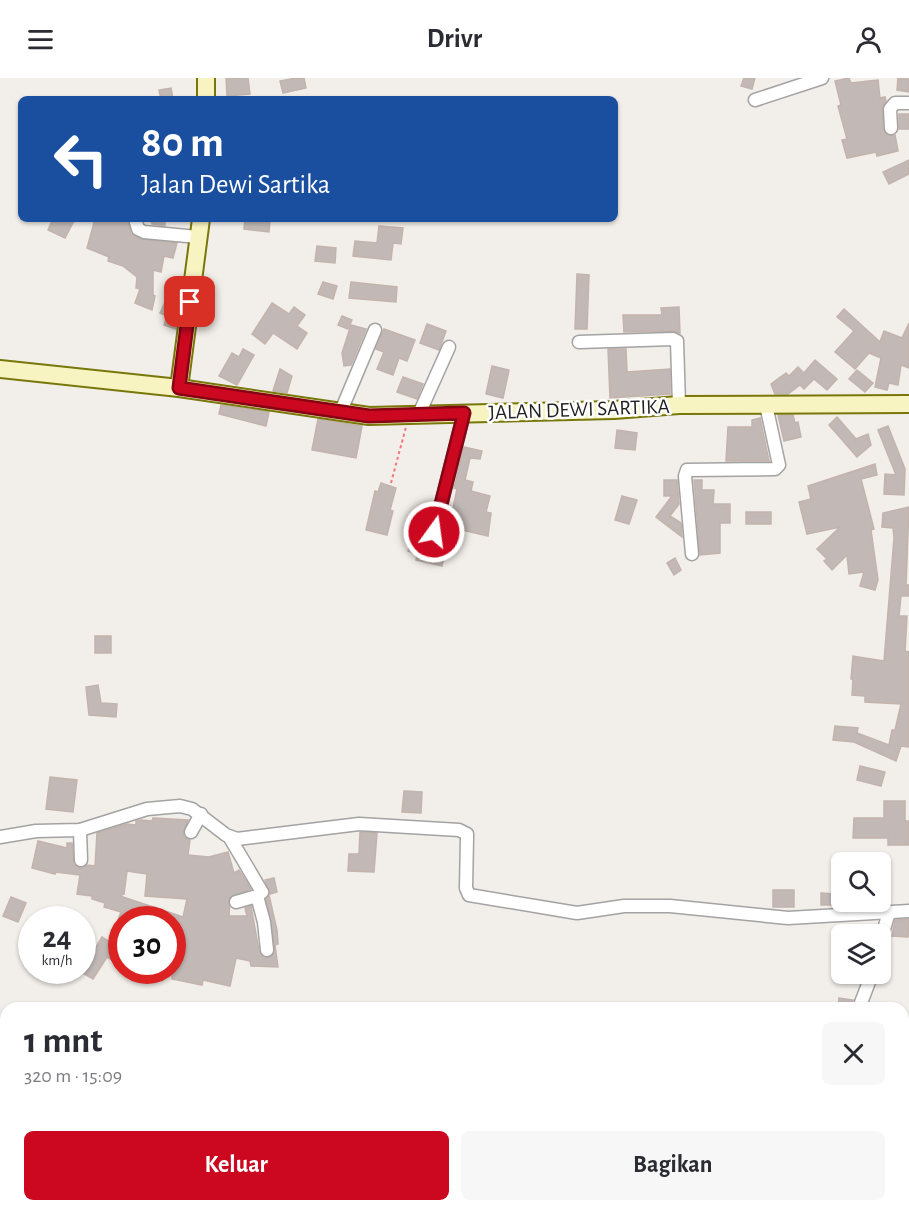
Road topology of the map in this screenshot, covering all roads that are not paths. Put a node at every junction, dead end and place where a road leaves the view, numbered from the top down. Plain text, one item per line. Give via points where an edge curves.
1 (206, 78) edge
2 (822, 78) edge
3 (206, 96) edge
4 (754, 100) dead end
5 (909, 103) edge
6 (891, 128) dead end
7 (136, 222) edge
8 (200, 222) edge
9 (198, 237) junction
10 (375, 330) dead end
11 (579, 342) dead end
12 (449, 347) dead end
13 (0, 369) edge
14 (179, 388) junction
15 (909, 404) edge
16 (679, 405) junction
17 (766, 405) junction
18 (341, 411) junction
19 (464, 413) junction
20 (414, 415) junction
21 (434, 532) dead end
22 (693, 554) dead end
23 (201, 814) junction
24 (80, 830) junction
25 (191, 832) dead end
26 (0, 837) edge
27 (230, 838) junction
28 (81, 860) dead end
29 (257, 896) junction
30 (236, 902) dead end
31 (909, 911) edge
32 (889, 912) joint
33 (891, 912) edge
34 (886, 924) edge
35 (267, 950) dead end
36 (868, 984) edge
37 (861, 1002) edge

1 - 3 street
2 - 4 street
5 - 6 street via 895,103 890,109
7 - 9 street via 144,232
8 - 9 street
9 - 14 street
10 - 18 street
11 - 16 street via 677,341
12 - 20 street
13 - 14 street, JALAN DEWI SARTIKA
14 - 18 street, JALAN DEWI SARTIKA
15 - 17 street, JALAN DEWI SARTIKA
16 - 17 street, JALAN DEWI SARTIKA
16 - 19 street, JALAN DEWI SARTIKA
17 - 22 street via 778,465 775,469 687,470 684,476
18 - 20 street, JALAN DEWI SARTIKA via 369,416
19 - 20 street, JALAN DEWI SARTIKA
19 - 21 street
23 - 24 street via 180,806 147,808
23 - 25 street
23 - 27 street
24 - 26 street
24 - 28 street
27 - 29 street via 261,888
27 - 32 street via 359,824 459,830 468,838 469,895 578,913 632,906 788,918
29 - 30 street
29 - 35 street
31 - 33 street
32 - 34 street
36 - 37 street

